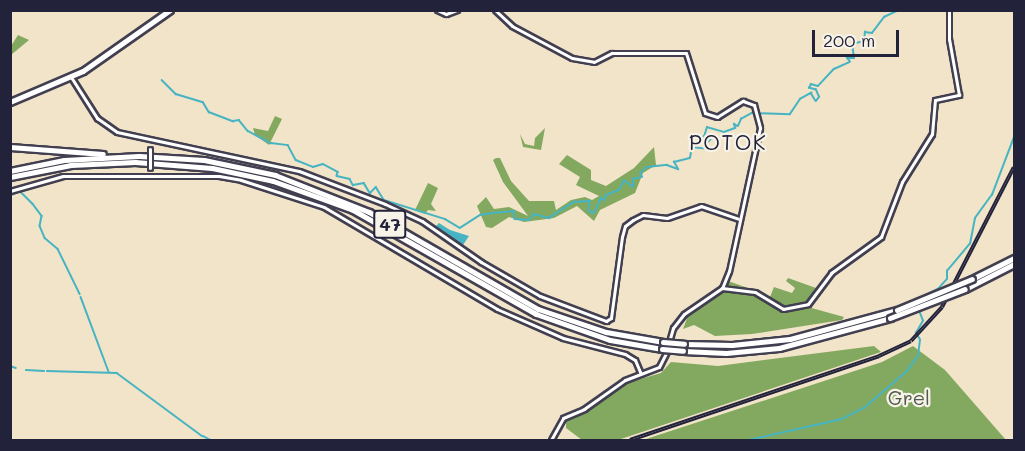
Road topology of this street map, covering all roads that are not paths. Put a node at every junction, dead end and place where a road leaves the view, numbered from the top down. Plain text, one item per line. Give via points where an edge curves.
1 (170, 10) edge
2 (437, 10) edge
3 (457, 10) edge
4 (495, 10) edge
5 (949, 10) edge
6 (71, 77) junction
7 (10, 102) edge
8 (149, 140) junction
9 (10, 147) edge
10 (120, 156) junction
11 (10, 171) edge
12 (150, 176) junction
13 (10, 177) edge
14 (10, 192) edge
15 (738, 219) junction
16 (1014, 258) edge
17 (1014, 264) edge
18 (722, 288) junction
19 (662, 345) junction
20 (640, 374) junction
21 (551, 441) edge

1 - 6 main road
2 - 3 street via 446,14
4 - 15 street via 512,26 572,58 594,62 612,53 686,53 705,113 717,117 743,100 749,101 760,128
5 - 18 street via 949,39 959,95 935,100 932,134 902,182 881,237 831,273 808,304 783,309 755,292
6 - 7 main road
6 - 8 street via 103,124 125,135
8 - 12 street, bridge
8 - 15 street via 290,169 385,204 422,221 540,296 606,321 611,318 625,226 643,215 655,219 674,217 701,206
9 - 10 main road
10 - 11 main road, 47
10 - 19 main road, 47 via 204,160 310,186 369,212 538,309 606,332
12 - 14 street via 56,177
12 - 20 street via 229,177 312,201 487,304 563,338 625,354 635,360
13 - 19 main road, 47 via 98,163 158,162 273,181 352,210 536,314 610,340
15 - 18 street via 740,233
16 - 19 main road, 47, bridge via 897,310 790,339 732,345
17 - 19 main road, 47, bridge via 965,289 820,340 767,350 683,351
18 - 20 street via 686,311 671,331 663,364
20 - 21 street via 565,417

